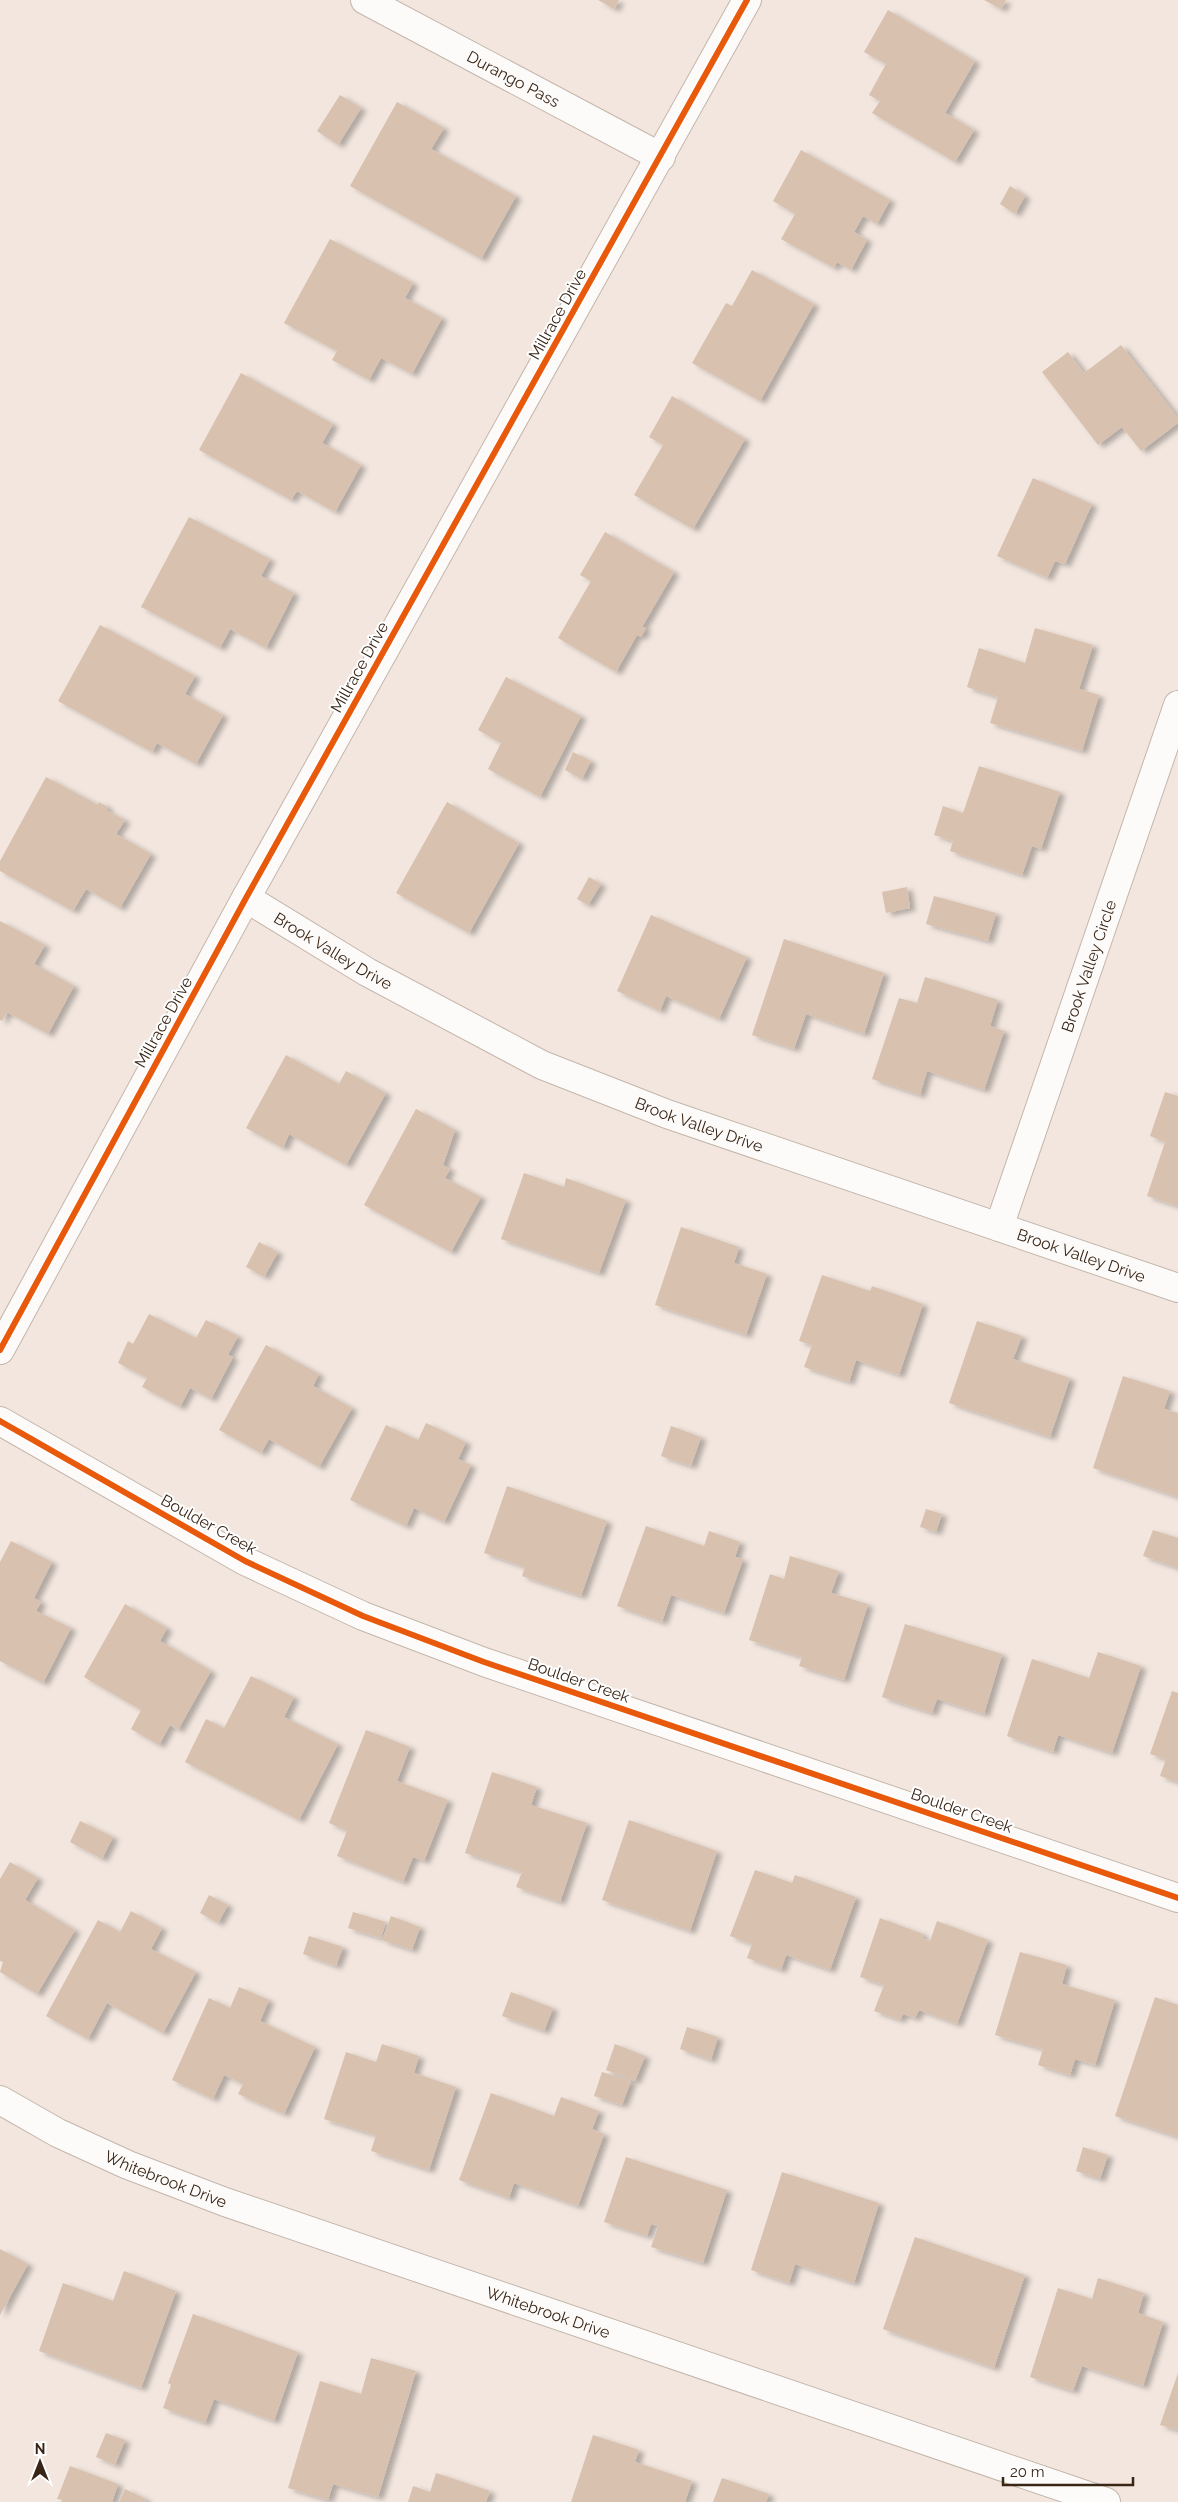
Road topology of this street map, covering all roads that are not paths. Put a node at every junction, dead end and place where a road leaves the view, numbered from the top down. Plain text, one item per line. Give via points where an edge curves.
1 (365, 0) edge
2 (747, 0) edge
3 (660, 157) junction
4 (1178, 705) edge
5 (246, 898) junction
6 (999, 1227) junction
7 (1178, 1288) edge
8 (0, 1350) edge
9 (0, 1421) edge
10 (1178, 1898) edge
11 (0, 2100) edge
12 (1106, 2502) edge

1 - 3 street, Durango Pass
2 - 3 street, Millrace Drive
3 - 5 street, Millrace Drive
4 - 6 street, Brook Valley Circle
5 - 6 street, Brook Valley Drive via 367,972 542,1065 667,1114
5 - 8 street, Millrace Drive
6 - 7 street, Brook Valley Drive
9 - 10 street, Boulder Creek via 244,1561 363,1616 484,1662
11 - 12 street, Whitebrook Drive via 58,2133 128,2165 224,2202

